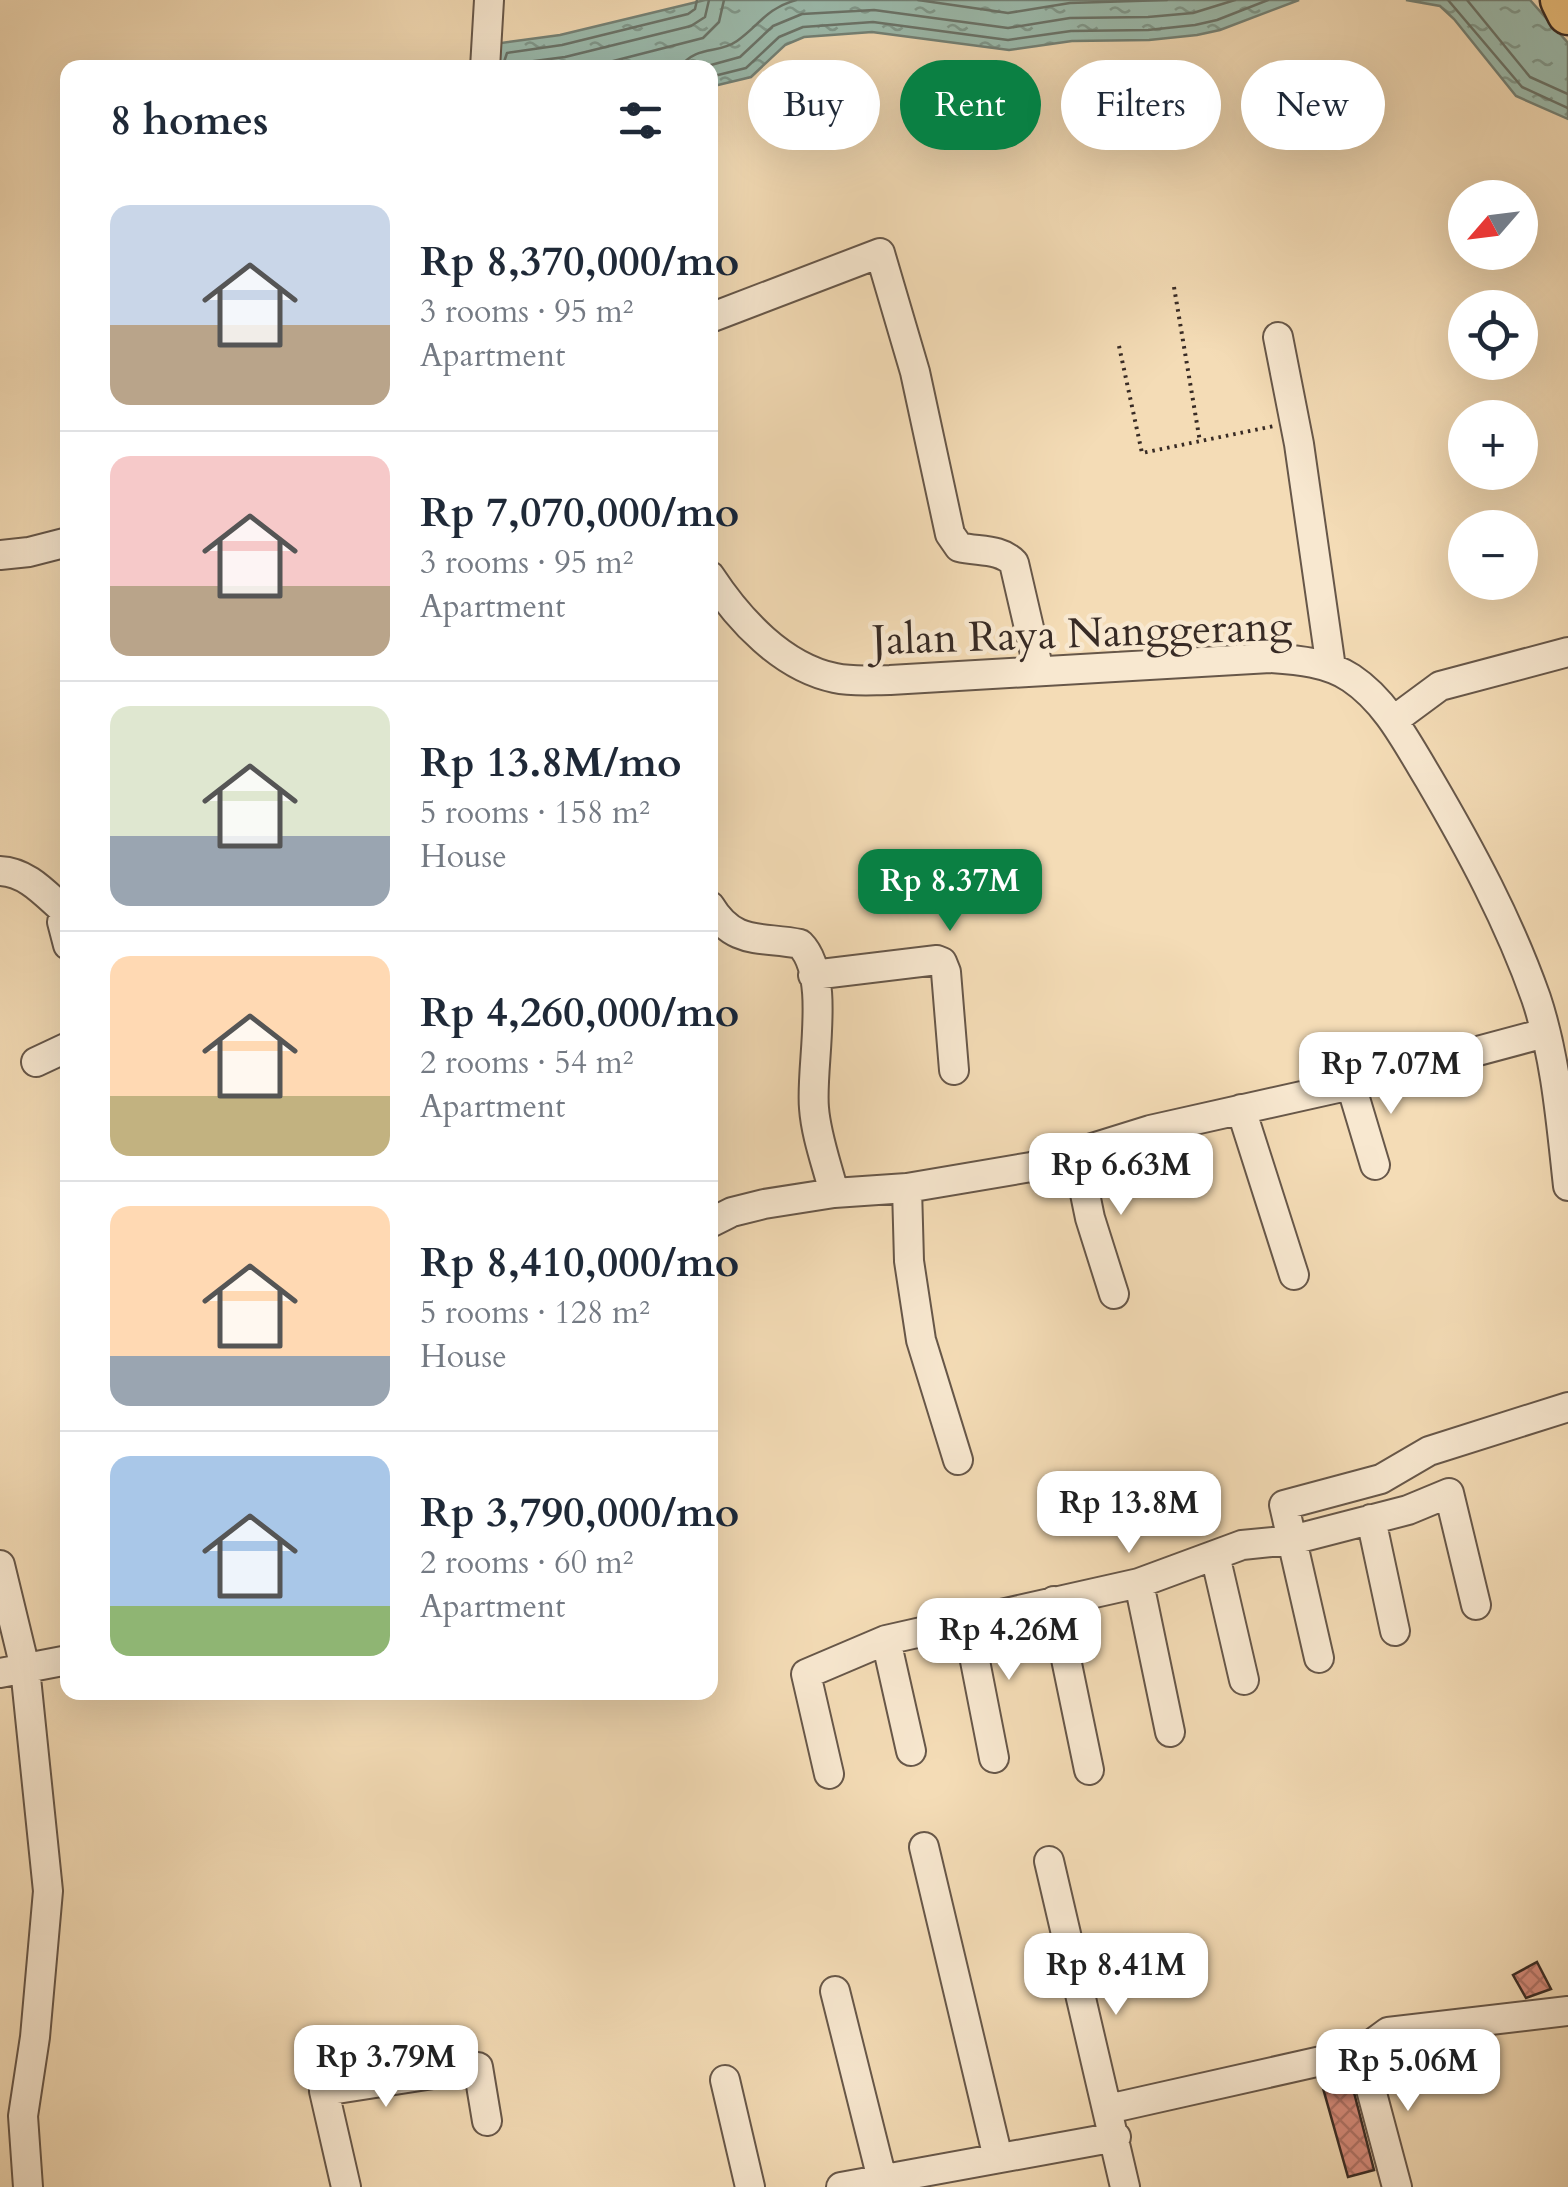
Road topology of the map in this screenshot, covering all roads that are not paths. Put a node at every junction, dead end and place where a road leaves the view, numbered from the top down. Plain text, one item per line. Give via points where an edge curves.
1 (489, 0) edge
2 (1561, 0) edge
3 (1568, 14) edge
4 (485, 60) edge
5 (718, 315) edge
6 (1278, 337) dead end
7 (60, 544) edge
8 (0, 555) edge
9 (718, 585) edge
10 (1568, 652) edge
11 (1330, 668) junction
12 (1038, 671) junction
13 (1394, 720) junction
14 (0, 871) edge
15 (60, 907) edge
16 (718, 918) edge
17 (813, 975) junction
18 (1546, 1033) junction
19 (60, 1051) edge
20 (36, 1062) dead end
21 (954, 1070) dead end
22 (1352, 1084) junction
23 (1240, 1109) junction
24 (1077, 1155) junction
25 (1375, 1165) dead end
26 (1568, 1186) edge
27 (907, 1188) junction
28 (834, 1193) junction
29 (718, 1219) edge
30 (1294, 1274) dead end
31 (1114, 1294) dead end
32 (1568, 1407) edge
33 (958, 1460) dead end
34 (1371, 1520) junction
35 (1292, 1540) junction
36 (1216, 1556) junction
37 (0, 1565) edge
38 (1139, 1583) junction
39 (1054, 1601) junction
40 (1476, 1605) dead end
41 (967, 1620) junction
42 (1395, 1631) dead end
43 (886, 1640) junction
44 (1319, 1658) dead end
45 (60, 1661) edge
46 (13, 1670) edge
47 (1244, 1680) dead end
48 (1170, 1732) dead end
49 (911, 1751) dead end
50 (994, 1758) dead end
51 (1088, 1770) dead end
52 (828, 1774) dead end
53 (924, 1846) dead end
54 (1049, 1862) dead end
55 (834, 1990) dead end
56 (1568, 2011) edge
57 (1361, 2052) junction
58 (726, 2080) dead end
59 (1108, 2109) junction
60 (487, 2120) dead end
61 (1116, 2137) junction
62 (998, 2158) junction
63 (882, 2180) junction
64 (28, 2187) edge
65 (346, 2187) edge
66 (750, 2187) edge
67 (840, 2187) edge
68 (1125, 2187) edge
69 (1397, 2187) edge

1 - 4 street
2 - 3 highway
5 - 12 street via 880,254 915,372 950,534 959,548 997,552 1014,564
6 - 11 street via 1300,444
7 - 8 street
9 - 12 street, Jalan Raya Nanggerang via 768,643 837,679
10 - 13 street via 1440,686
11 - 12 street, Jalan Raya Nanggerang via 1270,658
11 - 13 street, Jalan Raya Nanggerang via 1365,688
13 - 18 street, Jalan Raya Nanggerang via 1496,902
14 - 15 street via 26,878
16 - 17 street via 737,934 800,944
17 - 21 street via 942,962
17 - 28 street via 814,1113
18 - 22 street
18 - 26 street, Jalan Raya Nanggerang
19 - 20 street
22 - 23 street
22 - 25 street
23 - 24 street
23 - 30 street
24 - 27 street
24 - 31 street
27 - 28 street
27 - 33 street via 921,1340
28 - 29 street
32 - 35 street via 1428,1451 1381,1479 1284,1505
34 - 35 street
34 - 40 street via 1449,1493
34 - 42 street
35 - 36 street via 1242,1545
35 - 44 street
36 - 38 street
36 - 47 street
37 - 46 street
38 - 39 street
38 - 48 street
39 - 41 street
39 - 51 street
41 - 43 street
41 - 50 street
43 - 49 street
43 - 52 street via 806,1674
45 - 46 street
46 - 64 street via 48,1891 24,2116
53 - 62 street
54 - 59 street
55 - 63 street
56 - 57 street via 1388,2032
57 - 59 street
57 - 69 street
58 - 66 street
59 - 61 street
60 - 65 street via 478,2067 324,2091
61 - 62 street
61 - 68 street
62 - 63 street
63 - 67 street

